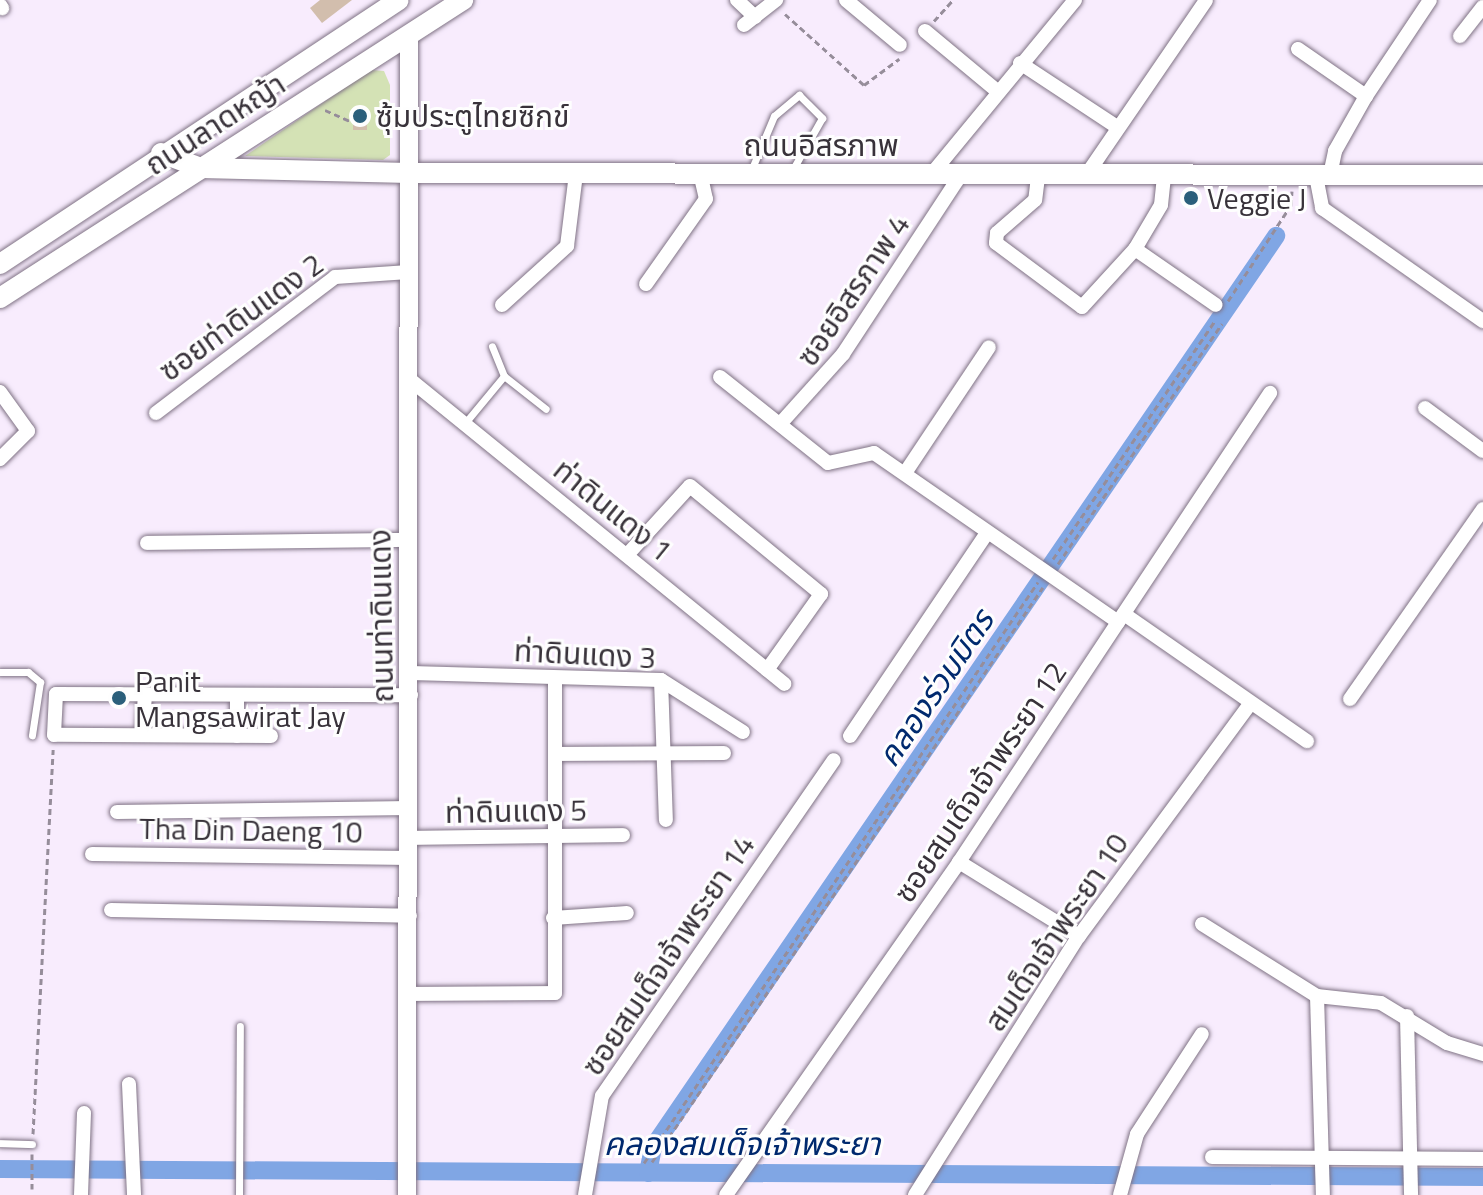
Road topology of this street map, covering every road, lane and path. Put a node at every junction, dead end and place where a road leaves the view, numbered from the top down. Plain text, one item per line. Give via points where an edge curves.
1 (402, 0) edge
2 (463, 0) edge
3 (737, 0) edge
4 (846, 0) edge
5 (953, 0) edge
6 (1075, 0) edge
7 (1206, 0) edge
8 (1430, 0) edge
9 (775, 2) edge
10 (1483, 7) edge
11 (925, 31) junction
12 (409, 36) junction
13 (1460, 36) dead end
14 (900, 45) dead end
15 (1298, 49) dead end
16 (1020, 63) junction
17 (996, 90) junction
18 (1366, 96) junction
19 (324, 109) dead end
20 (352, 122) dead end
21 (1117, 127) junction
22 (161, 153) junction
23 (201, 168) junction
24 (409, 173) junction
25 (576, 174) junction
26 (700, 174) junction
27 (749, 175) junction
28 (790, 175) junction
29 (1293, 175) junction
30 (1483, 175) edge
31 (930, 176) junction
32 (960, 176) junction
33 (1323, 176) junction
34 (1038, 177) junction
35 (1085, 177) junction
36 (1164, 177) junction
37 (1135, 249) junction
38 (0, 264) edge
39 (409, 272) junction
40 (646, 284) dead end
41 (0, 298) edge
42 (502, 305) dead end
43 (1220, 309) junction
44 (1483, 321) edge
45 (1222, 324) dead end
46 (492, 346) dead end
47 (989, 347) dead end
48 (504, 376) junction
49 (720, 377) dead end
50 (408, 378) junction
51 (0, 392) edge
52 (1270, 393) dead end
53 (1425, 408) dead end
54 (546, 409) dead end
55 (156, 413) dead end
56 (465, 423) junction
57 (780, 424) junction
58 (1483, 451) edge
59 (0, 459) edge
60 (905, 473) junction
61 (1483, 509) edge
62 (986, 534) junction
63 (408, 540) junction
64 (147, 543) dead end
65 (627, 555) junction
66 (1046, 574) junction
67 (1121, 618) junction
68 (767, 670) junction
69 (0, 672) edge
70 (411, 673) junction
71 (555, 678) junction
72 (661, 680) junction
73 (784, 684) dead end
74 (145, 695) junction
75 (237, 695) junction
76 (411, 695) junction
77 (1350, 699) dead end
78 (1250, 704) junction
79 (743, 732) dead end
80 (32, 735) dead end
81 (54, 735) junction
82 (142, 735) junction
83 (237, 736) junction
84 (271, 736) dead end
85 (850, 736) dead end
86 (1307, 741) dead end
87 (724, 753) dead end
88 (555, 754) junction
89 (663, 755) junction
90 (834, 760) dead end
91 (410, 808) junction
92 (117, 812) dead end
93 (666, 820) dead end
94 (623, 835) dead end
95 (554, 836) junction
96 (410, 838) junction
97 (92, 854) dead end
98 (410, 858) junction
99 (959, 862) junction
100 (111, 910) dead end
101 (627, 913) dead end
102 (410, 916) junction
103 (553, 918) junction
104 (1202, 924) dead end
105 (1079, 936) junction
106 (409, 994) junction
107 (1317, 996) junction
108 (1407, 1016) junction
109 (240, 1026) dead end
110 (1202, 1034) dead end
111 (1483, 1054) edge
112 (129, 1084) dead end
113 (84, 1113) dead end
114 (0, 1143) edge
115 (32, 1144) junction
116 (1212, 1157) dead end
117 (1483, 1159) edge
118 (652, 1162) dead end
119 (1412, 1162) junction
120 (644, 1163) dead end
121 (1323, 1163) junction
122 (32, 1188) dead end
123 (82, 1188) edge
124 (134, 1188) edge
125 (727, 1192) edge
126 (407, 1193) edge
127 (239, 1195) edge
128 (585, 1195) edge
129 (915, 1195) edge
130 (1120, 1195) edge
131 (1323, 1195) edge
132 (1411, 1195) edge

1 - 12 main road
1 - 22 main road, ถนนลาดหญ้า
2 - 12 main road, ถนนลาดหญ้า
3 - 9 street via 750,21
4 - 14 street
5 - 11 path
6 - 16 street
7 - 21 street
8 - 18 street
9 - 11 path via 864,85 877,82
10 - 13 street
11 - 17 street
12 - 23 main road, ถนนลาดหญ้า
12 - 24 street, ถนนท่าดินแดง
15 - 18 street
16 - 17 street
16 - 21 street
17 - 31 street
18 - 33 street
19 - 20 path via 332,119
21 - 35 street
22 - 23 main road, ถนนอิสรภาพ
22 - 38 main road, ถนนลาดหญ้า
23 - 24 main road, ถนนอิสรภาพ
23 - 41 main road, ถนนลาดหญ้า
24 - 25 main road, ถนนอิสรภาพ
24 - 39 street, ถนนท่าดินแดง
25 - 26 main road, ถนนอิสรภาพ
25 - 42 street via 567,246
26 - 27 main road, ถนนอิสรภาพ
26 - 40 street via 706,199
27 - 28 main road, ถนนอิสรภาพ
27 - 28 lane via 774,116 799,95 822,118
28 - 31 main road, ถนนอิสรภาพ
29 - 33 main road, ถนนอิสรภาพ
29 - 36 main road, ถนนอิสรภาพ
29 - 43 path via 1291,205
30 - 33 main road, ถนนอิสรภาพ
31 - 32 main road, ถนนอิสรภาพ
32 - 34 main road, ถนนอิสรภาพ
32 - 57 street, ซอยอิสรภาพ 4 via 843,354
33 - 44 street via 1322,208
34 - 35 main road, ถนนอิสรภาพ
34 - 37 street via 1035,200 996,238 1075,306 1087,304
35 - 36 main road, ถนนอิสรภาพ
36 - 37 street via 1161,205
37 - 43 street
39 - 50 street, ถนนท่าดินแดง
39 - 55 street, ซอยท่าดินแดง 2 via 335,277
43 - 66 path
45 - 66 path
46 - 48 lane
47 - 60 street
48 - 54 lane
48 - 56 lane
49 - 57 street
50 - 56 street, ท่าดินแดง 1
50 - 63 street, ถนนท่าดินแดง
51 - 59 street via 28,431
52 - 67 street, ซอยสมเด็จเจ้าพระยา 12
53 - 58 street
56 - 65 street, ท่าดินแดง 1
57 - 60 street via 828,463 868,451
60 - 62 street
61 - 77 street
62 - 66 street
62 - 85 street
63 - 64 street
63 - 70 street, ถนนท่าดินแดง
65 - 68 street, ท่าดินแดง 1
65 - 68 street via 690,486 821,594
66 - 67 street
66 - 118 path
66 - 120 path
67 - 78 street
67 - 99 street, ซอยสมเด็จเจ้าพระยา 12
68 - 73 street, ท่าดินแดง 1
69 - 80 lane via 28,672 40,682
70 - 71 street, ท่าดินแดง 3
70 - 76 street, ถนนท่าดินแดง
71 - 72 street, ท่าดินแดง 3
71 - 88 street
72 - 79 street, ท่าดินแดง 3
72 - 89 street
74 - 75 street
74 - 81 street via 56,694
74 - 82 street
75 - 76 street
75 - 83 street
76 - 91 street, ถนนท่าดินแดง
78 - 86 street
78 - 105 street, สมเด็จเจ้าพระยา 10
81 - 82 street
81 - 115 path
82 - 83 street
83 - 84 street
87 - 89 street
88 - 89 street
88 - 95 street
89 - 93 street
90 - 128 street, ซอยสมเด็จเจ้าพระยา 14 via 614,1074 593,1118
91 - 92 street
91 - 96 street, ถนนท่าดินแดง
94 - 95 street, ท่าดินแดง 5
95 - 96 street, ท่าดินแดง 5
95 - 103 street
96 - 98 street, ถนนท่าดินแดง
97 - 98 street, Tha Din Daeng 10
98 - 102 street, ถนนท่าดินแดง
99 - 105 street
99 - 125 street, ซอยสมเด็จเจ้าพระยา 12
100 - 102 street
101 - 103 street
102 - 106 street, ถนนท่าดินแดง
103 - 106 street via 555,993
104 - 107 street
105 - 129 street, สมเด็จเจ้าพระยา 10
106 - 126 street, ถนนท่าดินแดง
107 - 108 street via 1346,994
107 - 121 street
108 - 111 street via 1447,1043
108 - 119 street
109 - 127 lane
110 - 130 street via 1162,1087 1125,1165
112 - 124 street
113 - 123 street
114 - 115 lane
115 - 122 path
116 - 121 street
117 - 119 street
119 - 121 street
119 - 132 street
121 - 131 street

